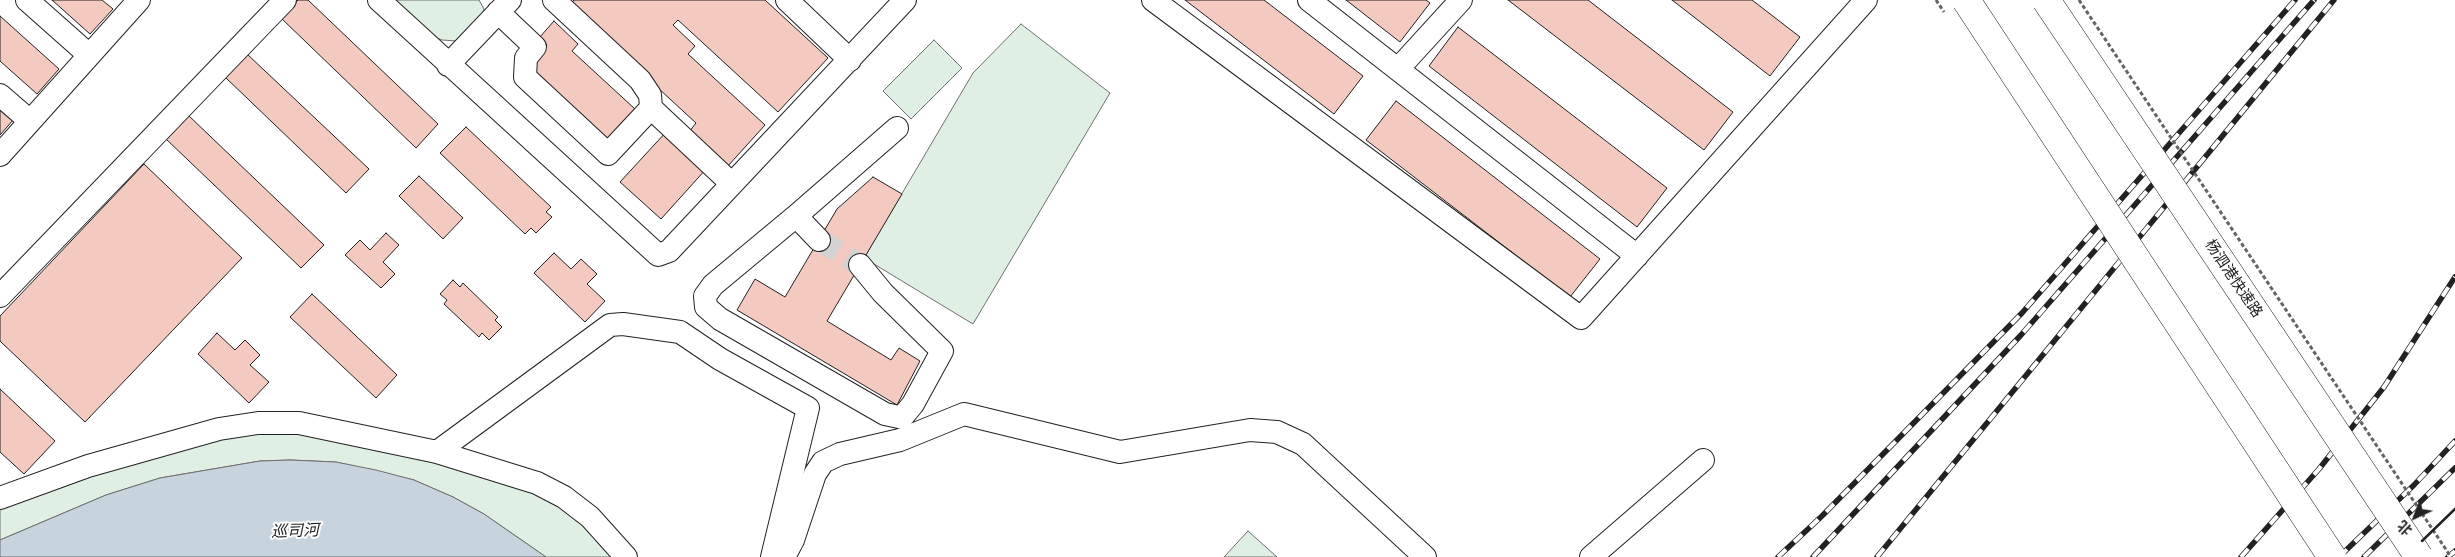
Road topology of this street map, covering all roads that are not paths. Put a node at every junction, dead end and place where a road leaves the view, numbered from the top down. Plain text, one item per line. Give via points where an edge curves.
1 (27, 0) edge
2 (138, 0) edge
3 (285, 0) edge
4 (379, 0) edge
5 (554, 0) edge
6 (787, 0) edge
7 (905, 0) edge
8 (1153, 0) edge
9 (1309, 0) edge
10 (1461, 0) edge
11 (1866, 0) edge
12 (1966, 0) edge
13 (2046, 0) edge
14 (503, 4) edge
15 (89, 56) junction
16 (850, 60) junction
17 (448, 65) junction
18 (1398, 69) junction
19 (0, 95) edge
20 (651, 108) junction
21 (30, 121) junction
22 (897, 128) dead end
23 (0, 155) edge
24 (732, 184) junction
25 (796, 216) junction
26 (819, 240) tunnel mouth
27 (1637, 256) junction
28 (860, 265) tunnel mouth
29 (0, 296) edge
30 (706, 307) junction
31 (680, 332) junction
32 (802, 366) junction
33 (824, 379) junction
34 (785, 396) junction
35 (808, 408) junction
36 (437, 452) junction
37 (1703, 460) dead end
38 (0, 498) edge
39 (626, 557) edge
40 (772, 557) edge
41 (784, 557) edge
42 (1425, 557) edge
43 (1591, 557) edge
44 (2332, 557) edge
45 (2419, 557) edge

1 - 15 street
2 - 15 street
3 - 29 street
4 - 17 street
5 - 20 street via 640,80 650,95
6 - 16 street
7 - 16 street
8 - 27 street via 1581,318
9 - 18 street
10 - 18 street
11 - 27 street
12 - 44 highway, bridge
13 - 45 highway, 杨泗港快速路, bridge
14 - 17 street
14 - 20 street via 535,47 526,58 525,77 608,154
15 - 21 street
16 - 24 street
17 - 24 street via 658,255 669,251
18 - 27 street
19 - 21 street
20 - 24 street
21 - 23 street
22 - 25 street
25 - 26 street
25 - 30 street via 713,285 705,296
28 - 33 street via 883,293 942,351 913,404 899,417 885,414
30 - 31 street
30 - 32 street via 720,319
31 - 34 street
31 - 36 street via 617,323 610,325
32 - 33 street
32 - 34 street
33 - 35 street
34 - 35 street
35 - 40 street
36 - 38 street via 299,423 258,423 219,429 88,466
36 - 39 street via 552,490 590,518
37 - 43 street
41 - 42 street via 815,474 823,462 840,454 900,440 964,414 1120,452 1250,430 1277,432 1304,444

